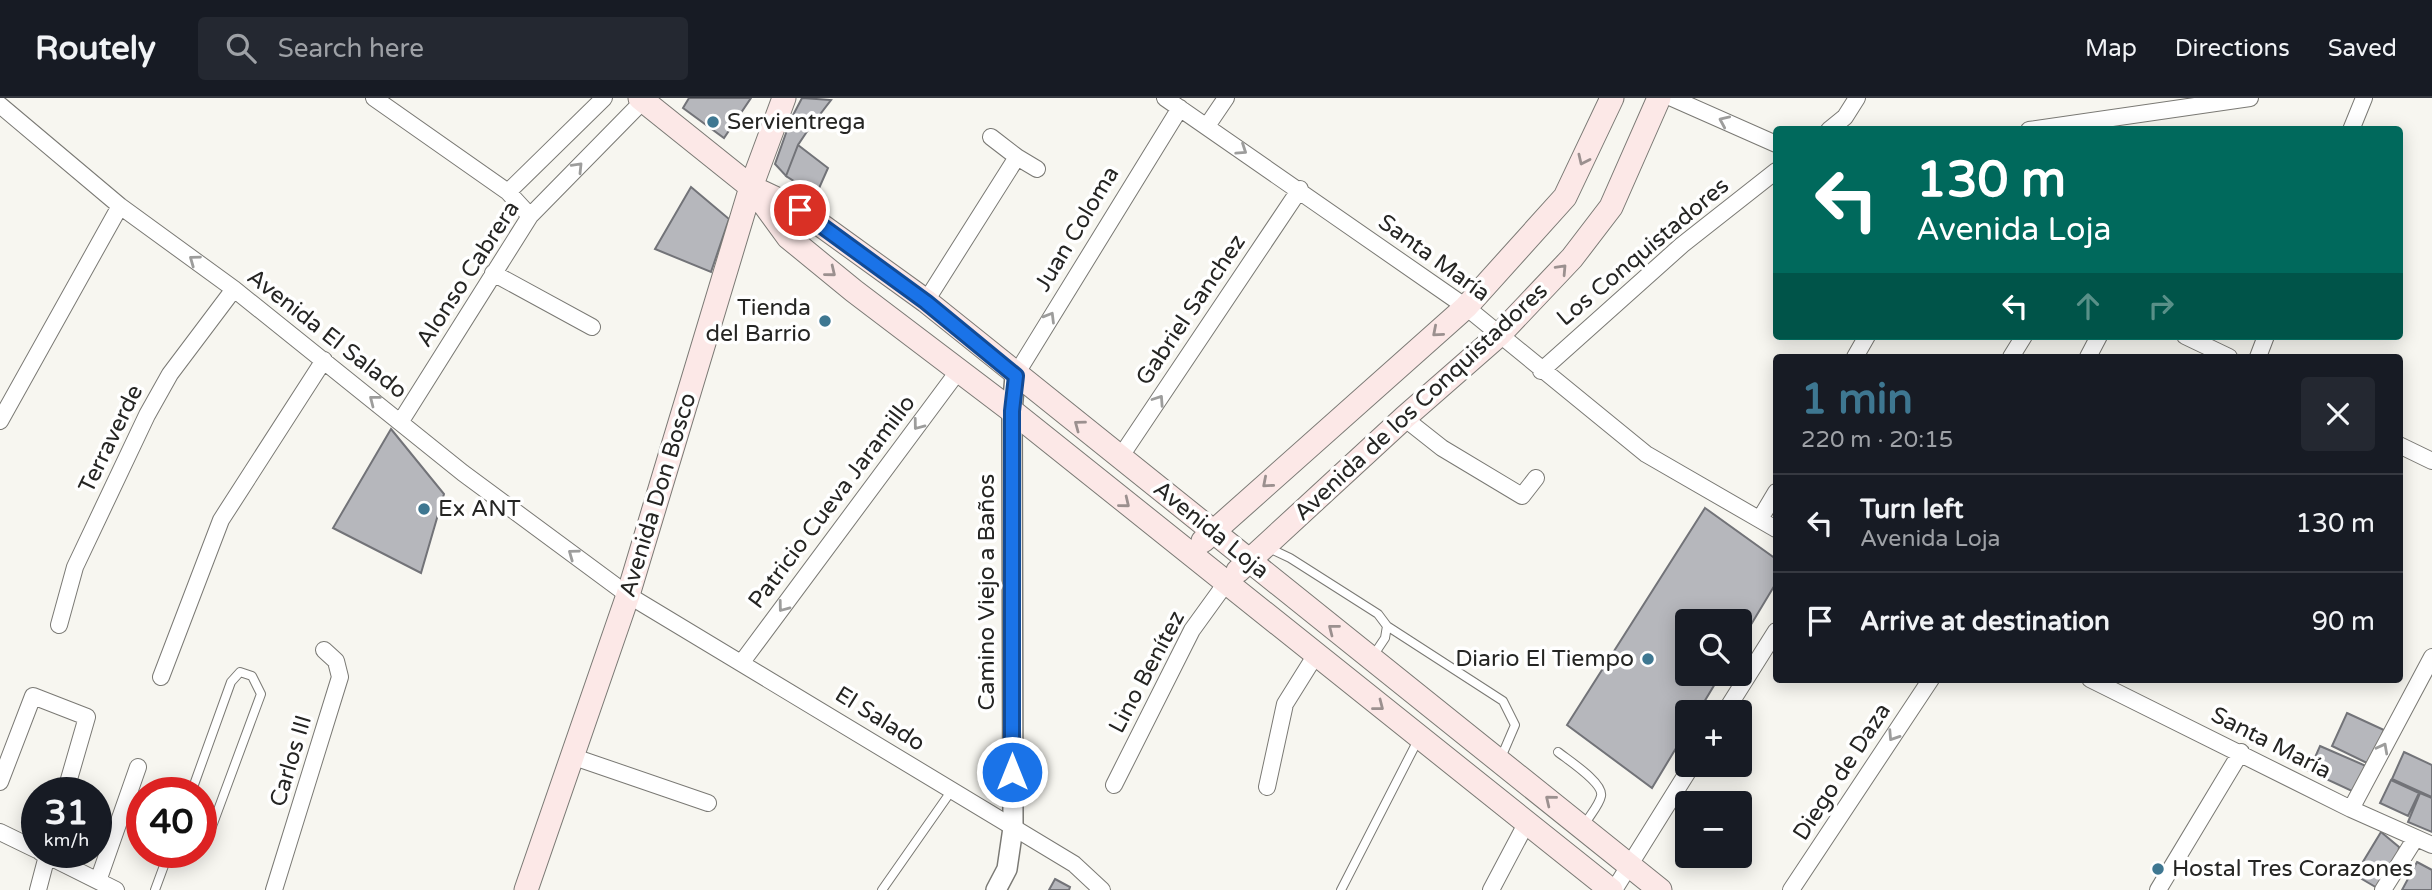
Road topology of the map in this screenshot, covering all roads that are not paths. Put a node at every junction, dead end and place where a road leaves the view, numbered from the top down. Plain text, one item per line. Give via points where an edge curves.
1 (374, 98) edge
2 (604, 98) edge
3 (784, 98) edge
4 (1165, 98) edge
5 (1226, 98) edge
6 (1612, 98) edge
7 (1659, 98) edge
8 (1672, 98) edge
9 (1857, 98) edge
10 (2250, 98) edge
11 (2364, 98) edge
12 (641, 99) edge
13 (0, 105) edge
14 (1180, 108) junction
15 (1207, 126) junction
16 (1834, 126) edge
17 (2057, 126) edge
18 (2353, 126) edge
19 (991, 137) dead end
20 (1773, 143) edge
21 (1017, 156) junction
22 (1037, 169) dead end
23 (1773, 173) edge
24 (751, 187) junction
25 (1300, 189) junction
26 (508, 192) junction
27 (121, 206) junction
28 (530, 216) junction
29 (493, 273) junction
30 (233, 289) junction
31 (926, 302) junction
32 (1466, 307) junction
33 (592, 327) dead end
34 (1500, 334) junction
35 (2193, 340) edge
36 (2221, 354) edge
37 (324, 360) junction
38 (959, 370) junction
39 (1541, 371) junction
40 (1016, 376) junction
41 (1012, 411) junction
42 (1404, 418) junction
43 (0, 421) edge
44 (401, 421) junction
45 (2403, 447) edge
46 (1121, 457) junction
47 (2432, 461) edge
48 (1536, 478) dead end
49 (1773, 497) edge
50 (1760, 519) junction
51 (1773, 527) edge
52 (1213, 532) junction
53 (1265, 546) junction
54 (1188, 553) junction
55 (1248, 562) junction
56 (1226, 583) junction
57 (628, 595) junction
58 (59, 625) dead end
59 (1387, 626) junction
60 (1773, 636) edge
61 (324, 649) dead end
62 (1315, 656) junction
63 (2432, 657) edge
64 (1371, 659) junction
65 (743, 662) junction
66 (161, 677) dead end
67 (1928, 683) edge
68 (2098, 683) edge
69 (1733, 700) edge
70 (1420, 738) junction
71 (1558, 752) dead end
72 (2241, 752) junction
73 (575, 757) junction
74 (1500, 760) junction
75 (138, 767) dead end
76 (70, 777) edge
77 (197, 777) edge
78 (1684, 777) edge
79 (0, 782) edge
80 (1114, 785) dead end
81 (1267, 787) dead end
82 (952, 790) junction
83 (708, 803) dead end
84 (2351, 809) junction
85 (217, 813) edge
86 (1527, 822) junction
87 (1584, 826) junction
88 (1013, 828) junction
89 (0, 832) edge
90 (2415, 839) junction
91 (21, 842) edge
92 (2432, 845) edge
93 (1630, 863) junction
94 (41, 868) edge
95 (72, 868) edge
96 (163, 868) edge
97 (98, 881) junction
98 (38, 890) edge
99 (116, 890) edge
100 (155, 890) edge
101 (274, 890) edge
102 (526, 890) edge
103 (882, 890) edge
104 (996, 890) edge
105 (1102, 890) edge
106 (1341, 890) edge
107 (1491, 890) edge
108 (1612, 890) edge
109 (1660, 890) edge
110 (1791, 890) edge
111 (2158, 890) edge
112 (2383, 890) edge

1 - 26 street
2 - 26 street, Alonso Cabrera
3 - 24 main road, Avenida Don Bosco
4 - 14 street, Santa María
5 - 15 street
6 -> 32 main road, Avenida de los Conquistadores via 1565,197
34 -> 7 main road, Avenida de los Conquistadores via 1572,258 1611,207
20 -> 8 street
9 - 16 street
10 - 17 street
11 - 18 street
12 - 24 main road, Avenida Loja
28 -> 12 street, Alonso Cabrera
13 - 27 street, Avenida El Salado
14 - 15 street, Santa María
40 -> 14 street, Juan Coloma
15 -> 25 street, Santa María
19 - 21 street
21 - 22 street
21 - 31 street
23 - 39 street, Los Conquistadores via 1682,245
24 - 31 main road, Avenida Loja via 800,210
24 -> 38 main road, Avenida Loja via 788,237
24 - 57 main road, Avenida Don Bosco
25 - 32 street, Santa María
46 -> 25 street, Gabriel Sanchez
26 - 28 street
30 -> 27 street, Avenida El Salado
27 - 43 street
28 - 29 street, Alonso Cabrera
29 - 33 street
29 - 44 street, Alonso Cabrera
30 - 37 street, Avenida El Salado
30 - 58 street, Terraverde via 170,374 147,415 75,567
31 - 40 main road, Avenida Loja
32 - 34 street, Santa María
32 -> 52 main road, Avenida de los Conquistadores
34 - 39 street, Santa María
34 - 42 main road, Avenida de los Conquistadores
35 - 36 street
44 -> 37 street, Avenida El Salado
37 - 66 street via 221,520
38 - 41 main road, Avenida Loja
38 -> 65 street, Patricio Cueva Jaramillo
39 - 50 street, Santa María via 1646,454
40 - 41 street, Camino Viejo a Baños
46 -> 40 main road, Avenida Loja
41 -> 54 main road, Avenida Loja
41 - 88 street, Camino Viejo a Baños
42 - 48 street via 1441,448 1522,496
42 - 53 main road, Avenida de los Conquistadores
57 -> 44 street, Avenida El Salado via 463,473
45 - 47 street
46 - 52 main road, Avenida Loja
49 - 50 street
50 - 51 street, Santa María
52 - 54 main road, Avenida de los Conquistadores
52 - 55 main road, Avenida Loja
53 - 55 main road, Avenida de los Conquistadores
53 - 59 lane via 1378,614
54 - 56 main road, Avenida Loja
55 - 56 main road, Avenida de los Conquistadores
64 -> 55 main road, Avenida Loja
56 - 62 main road, Avenida Loja
56 - 80 street, Lino Benítez via 1192,630
57 - 65 street, El Salado
57 - 73 main road, Avenida Don Bosco
59 - 64 lane
59 - 74 lane via 1503,701 1515,725
60 - 69 street
61 - 101 street, Carlos III via 336,662 341,677
62 -> 70 main road, Avenida Loja
62 - 81 street via 1286,704
84 -> 63 street
64 - 74 main road, Avenida Loja
65 - 82 street, El Salado
67 -> 110 street, Diego de Daza
68 - 72 street, Santa María
70 - 86 main road, Avenida Loja
70 - 106 lane
71 - 87 lane via 1601,789
72 - 84 street, Santa María
72 - 111 street
73 - 83 street
73 - 102 main road, Avenida Don Bosco
87 -> 74 main road, Avenida Loja
75 - 97 street
76 - 79 street via 87,717 33,696
77 - 85 lane via 231,682 240,672 252,676 261,694
78 - 93 street
82 - 88 street, El Salado
82 - 103 lane
84 - 90 street, Santa María
86 - 107 street
86 - 108 main road, Avenida Loja
87 - 93 main road, Avenida Loja
88 - 104 street, Camino Viejo a Baños via 1007,869
88 - 105 street, El Salado via 1074,864
89 - 91 street
90 - 92 street, Santa María
90 - 112 street
93 - 108 street
93 - 109 main road, Avenida Loja
94 - 98 street
95 - 97 street
96 - 100 lane
97 - 99 street

